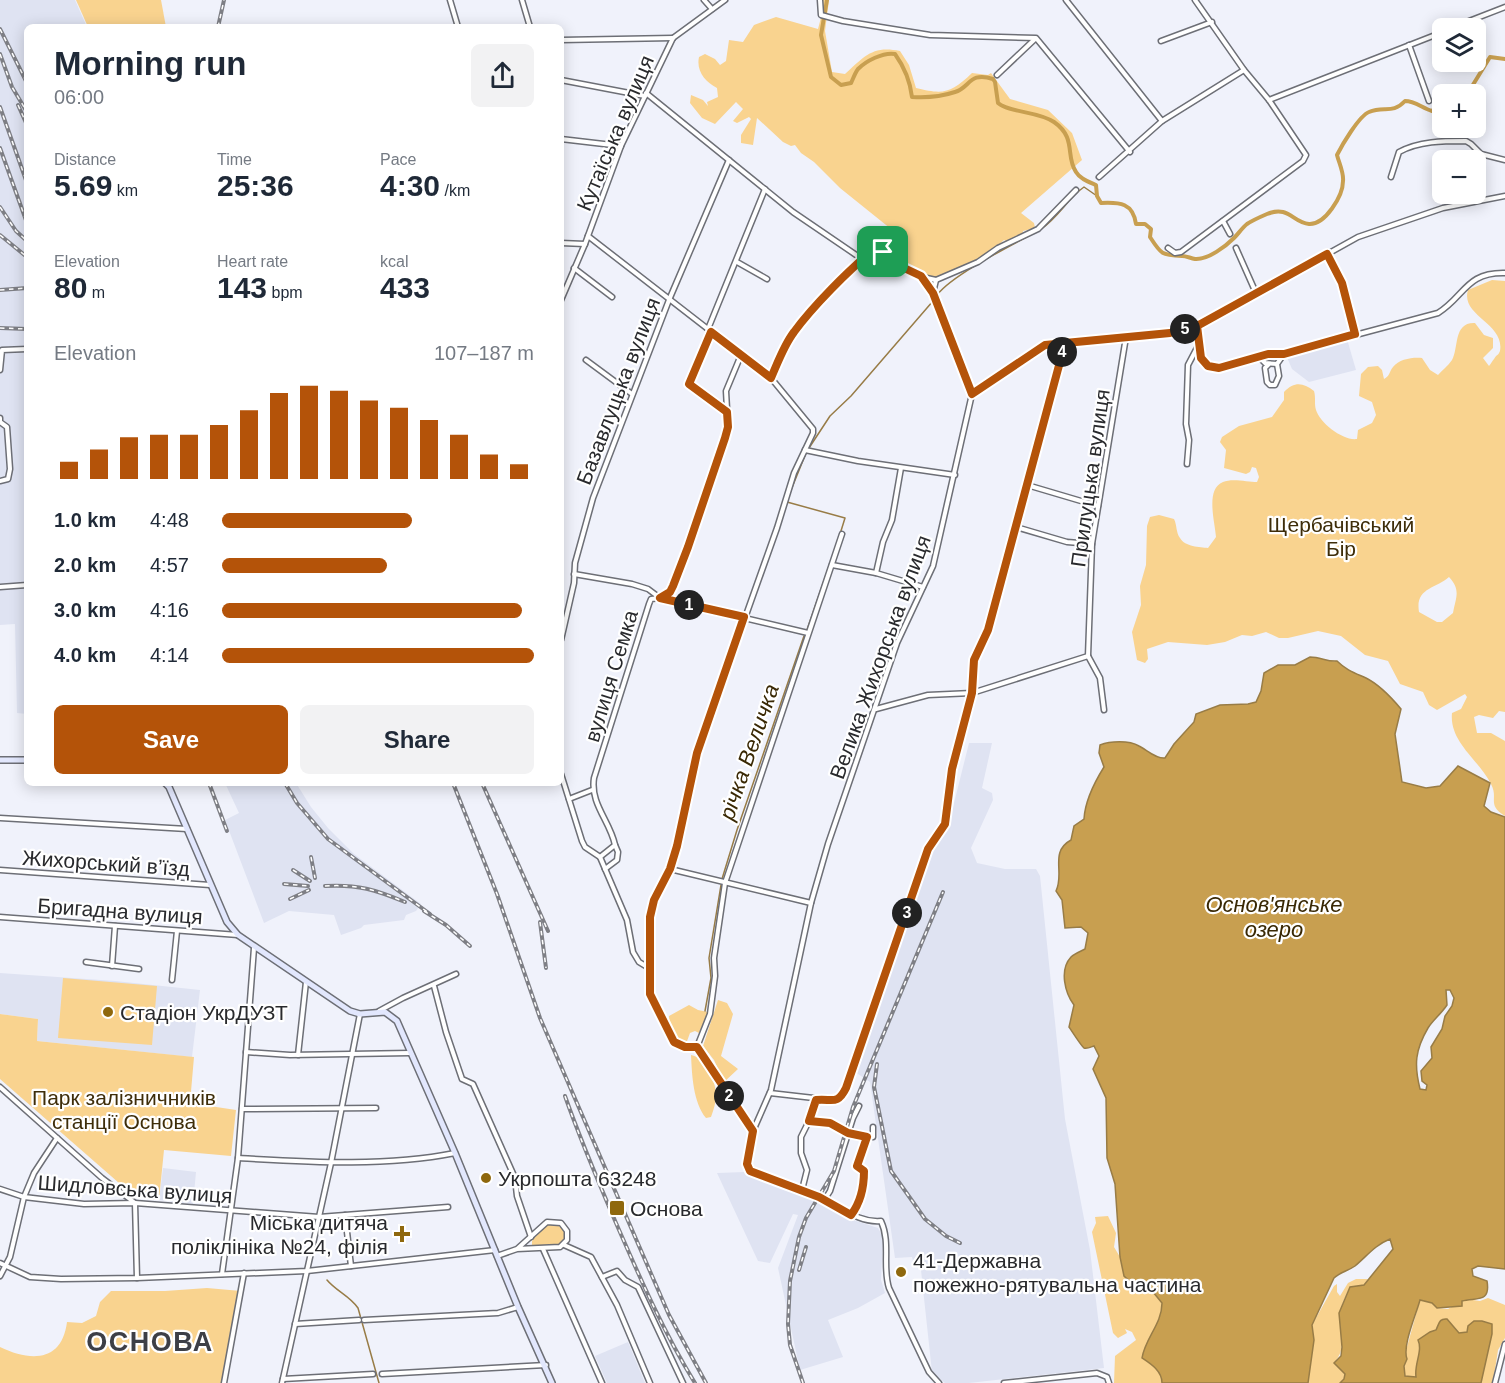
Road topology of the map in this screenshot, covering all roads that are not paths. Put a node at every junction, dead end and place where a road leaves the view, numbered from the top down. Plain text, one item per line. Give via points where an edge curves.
1 (450, 0) edge
2 (522, 0) edge
3 (704, 0) edge
4 (725, 0) edge
5 (820, 0) edge
6 (1066, 0) edge
7 (1195, 0) edge
8 (1505, 7) edge
9 (712, 9) junction
10 (1477, 18) edge
11 (1212, 22) junction
12 (457, 24) edge
13 (529, 24) edge
14 (1432, 36) edge
15 (673, 38) junction
16 (1036, 38) junction
17 (564, 40) edge
18 (1161, 41) dead end
19 (1409, 45) junction
20 (1244, 70) junction
21 (997, 75) dead end
22 (564, 80) edge
23 (646, 94) junction
24 (1269, 100) junction
25 (1430, 101) dead end
26 (1162, 121) junction
27 (564, 139) edge
28 (621, 146) junction
29 (1130, 152) junction
30 (729, 160) junction
31 (1505, 160) edge
32 (1099, 177) dead end
33 (1391, 177) dead end
34 (765, 189) junction
35 (1076, 190) dead end
36 (1505, 196) edge
37 (1224, 221) junction
38 (1230, 234) dead end
39 (588, 236) junction
40 (564, 243) edge
41 (585, 244) junction
42 (1168, 248) dead end
43 (1236, 248) dead end
44 (1327, 254) junction
45 (862, 259) junction
46 (736, 262) junction
47 (574, 268) junction
48 (1505, 273) edge
49 (921, 276) junction
50 (767, 279) dead end
51 (936, 280) junction
52 (564, 293) edge
53 (933, 293) junction
54 (1256, 293) junction
55 (612, 297) dead end
56 (669, 300) junction
57 (1197, 326) junction
58 (710, 330) junction
59 (1355, 334) junction
60 (1126, 337) junction
61 (1065, 343) junction
62 (1198, 345) junction
63 (24, 349) edge
64 (1284, 354) junction
65 (741, 355) junction
66 (1259, 357) junction
67 (586, 360) dead end
68 (1269, 364) junction
69 (1277, 364) junction
70 (0, 370) edge
71 (771, 378) junction
72 (632, 394) junction
73 (972, 394) junction
74 (727, 412) junction
75 (0, 418) edge
76 (805, 450) junction
77 (1187, 464) dead end
78 (901, 468) junction
79 (955, 475) junction
80 (0, 481) edge
81 (1027, 485) junction
82 (1098, 506) junction
83 (1016, 527) junction
84 (842, 534) dead end
85 (1092, 544) junction
86 (832, 565) junction
87 (876, 573) junction
88 (574, 574) junction
89 (24, 585) edge
90 (0, 587) edge
91 (923, 587) junction
92 (660, 598) junction
93 (744, 617) junction
94 (564, 627) edge
95 (808, 633) junction
96 (1088, 656) junction
97 (972, 693) junction
98 (875, 709) junction
99 (1104, 710) dead end
100 (0, 760) edge
101 (24, 760) edge
102 (564, 783) edge
103 (168, 786) edge
104 (592, 790) junction
105 (569, 799) junction
106 (0, 818) edge
107 (188, 829) junction
108 (615, 845) junction
109 (600, 856) junction
110 (605, 869) junction
111 (670, 869) junction
112 (0, 870) edge
113 (725, 883) junction
114 (210, 885) junction
115 (811, 903) junction
116 (0, 917) edge
117 (115, 926) junction
118 (177, 931) junction
119 (238, 935) junction
120 (254, 948) junction
121 (86, 962) dead end
122 (112, 966) junction
123 (649, 968) junction
124 (139, 969) dead end
125 (456, 974) dead end
126 (172, 980) dead end
127 (306, 982) junction
128 (434, 986) junction
129 (378, 1012) junction
130 (360, 1014) junction
131 (697, 1047) junction
132 (246, 1052) junction
133 (353, 1053) junction
134 (410, 1053) junction
135 (298, 1054) junction
136 (0, 1087) edge
137 (770, 1093) junction
138 (819, 1099) junction
139 (859, 1106) dead end
140 (342, 1108) junction
141 (376, 1108) dead end
142 (242, 1109) junction
143 (809, 1121) junction
144 (873, 1127) dead end
145 (753, 1131) junction
146 (848, 1133) junction
147 (867, 1137) junction
148 (57, 1138) junction
149 (455, 1153) junction
150 (238, 1158) junction
151 (331, 1163) junction
152 (0, 1189) edge
153 (802, 1190) junction
154 (24, 1197) junction
155 (825, 1199) junction
156 (135, 1203) junction
157 (448, 1207) dead end
158 (231, 1209) junction
159 (345, 1215) junction
160 (851, 1215) junction
161 (319, 1217) junction
162 (531, 1237) junction
163 (564, 1245) junction
164 (517, 1249) junction
165 (543, 1249) junction
166 (496, 1253) junction
167 (0, 1263) edge
168 (5, 1266) junction
169 (351, 1266) junction
170 (307, 1271) junction
171 (244, 1273) junction
172 (222, 1274) junction
173 (0, 1276) edge
174 (602, 1277) junction
175 (137, 1278) junction
176 (518, 1307) junction
177 (295, 1324) junction
178 (1505, 1344) edge
179 (546, 1365) junction
180 (373, 1374) dead end
181 (382, 1374) dead end
182 (283, 1381) edge
183 (224, 1383) edge
184 (552, 1383) edge
185 (602, 1383) edge
186 (650, 1383) edge
187 (683, 1383) edge
188 (939, 1383) edge
189 (1004, 1383) edge
190 (1109, 1383) edge
191 (1495, 1383) edge

1 - 12 street
2 - 13 street
3 - 9 street
4 - 9 street, Кутаїська вулиця
5 - 16 street via 821,15 843,21 930,35
6 - 26 street
7 - 11 street
8 - 10 street
9 - 15 street, Кутаїська вулиця
11 - 18 street
11 - 20 street
14 - 19 street
15 - 17 street
15 - 23 street, Кутаїська вулиця
16 - 21 street
16 - 29 street
19 - 24 street
19 - 25 street
20 - 24 street
20 - 26 street
22 - 23 street
23 - 28 street, Кутаїська вулиця
23 - 30 street
24 - 37 street via 1306,154 1303,161
26 - 29 street
27 - 28 street
28 - 39 street, Кутаїська вулиця
29 - 32 street
30 - 34 street
30 - 56 street, Базавлуцька вулиця
31 - 33 street via 1481,154 1466,141 1421,143 1399,152
34 - 45 street
34 - 46 street
35 - 51 street via 1038,230
36 - 44 street via 1443,208 1358,237
37 - 38 street
37 - 42 street via 1181,252
39 - 41 street, Кутаїська вулиця
39 - 56 street
40 - 41 street
41 - 47 street, Кутаїська вулиця
43 - 54 street
44 - 54 street
44 - 59 street via 1342,283
45 - 49 street via 872,251 883,252
45 - 71 street via 793,333
46 - 50 street
46 - 58 street
47 - 52 street, Кутаїська вулиця
47 - 55 street
48 - 59 street via 1476,278 1438,312
49 - 51 street
49 - 53 street
51 - 53 street
53 - 73 street
54 - 57 street
56 - 58 street
56 - 72 street, Базавлуцька вулиця
57 - 60 street
57 - 62 street
58 - 65 street
58 - 74 street via 689,384
59 - 64 street
60 - 61 street
60 - 82 street, Прилуцька вулиця
61 - 73 street via 1045,345
61 - 81 street
62 - 66 street via 1208,366 1219,368
62 - 77 street via 1188,365
63 - 70 street via 2,351
64 - 66 street
64 - 69 street
65 - 71 street
65 - 74 street, вулиця Семка via 726,391
66 - 68 street
67 - 72 street
68 - 69 street
68 - 69 street via 1265,368 1267,382 1275,385 1279,376
71 - 76 street via 811,425 813,433
72 - 88 street, Базавлуцька вулиця via 593,498
73 - 79 street, Велика Жихорська вулиця
74 - 92 street, вулиця Семка via 725,438 688,547 670,592
75 - 80 street via 7,428 10,469 8,479
76 - 78 street
76 - 93 street
78 - 79 street
78 - 87 street
79 - 91 street, Велика Жихорська вулиця via 933,566
81 - 82 street
81 - 83 street
82 - 85 street, Прилуцька вулиця
83 - 85 street via 1067,542
83 - 97 street via 988,630 974,660
84 - 86 street
85 - 96 street, Прилуцька вулиця
86 - 87 street
86 - 95 street
87 - 91 street
88 - 92 street via 648,589
88 - 94 street, Базавлуцька вулиця
89 - 90 street
91 - 98 street, Велика Жихорська вулиця via 897,643
92 - 93 street
92 - 104 street, вулиця Семка via 651,599 649,604
93 - 95 street
93 - 111 street via 697,753
95 - 113 street
96 - 97 street
96 - 99 street via 1100,678
97 - 98 street via 928,695
97 - 138 street via 950,779 945,824 928,849 846,1088 837,1100
98 - 115 street, Велика Жихорська вулиця
100 - 101 main road
102 - 105 street
103 - 107 main road
104 - 105 street
104 - 108 street
105 - 109 street via 585,847
106 - 107 street
107 - 114 main road
108 - 109 street
108 - 110 street via 617,860
109 - 110 street
110 - 123 street via 627,920 633,952
111 - 113 street
111 - 123 street via 650,917
112 - 114 street, Жихорський в’їзд
113 - 115 street
113 - 131 street via 710,1014
114 - 119 main road via 227,922
115 - 137 street, Велика Жихорська вулиця
116 - 117 street, Бригадна вулиця
117 - 118 street, Бригадна вулиця
117 - 122 street
118 - 119 street, Бригадна вулиця
118 - 126 street
119 - 120 main road
120 - 127 main road
120 - 132 street
121 - 122 street
122 - 124 street
123 - 131 street via 650,994 674,1042
125 - 128 street
127 - 130 main road
127 - 135 street
128 - 129 street
128 - 162 street via 462,1079 474,1084 516,1178 517,1196
129 - 130 main road
129 - 134 main road via 396,1021
130 - 133 street
131 - 145 street
132 - 135 street
132 - 142 street
133 - 134 street
133 - 135 street
133 - 140 street
134 - 149 main road
136 - 148 street
137 - 138 street
137 - 145 street, Велика Жихорська вулиця
138 - 143 street via 814,1102
139 - 146 street
140 - 141 street
140 - 142 street
140 - 151 street
142 - 150 street
143 - 146 street via 830,1123
143 - 153 street via 801,1137 807,1170
144 - 147 street via 873,1137
145 - 153 street, Велика Жихорська вулиця via 747,1164 750,1171
146 - 147 street
146 - 155 street
147 - 160 street via 857,1166 864,1171 864,1182 858,1206
148 - 154 street
148 - 156 street
149 - 151 street
149 - 166 main road
150 - 151 street
150 - 158 street
151 - 161 street
152 - 154 street, Шидловська вулиця
153 - 155 street
154 - 156 street, Шидловська вулиця via 84,1204
154 - 168 street
155 - 160 street
156 - 158 street, Шидловська вулиця
156 - 175 street
157 - 159 street, Шидловська вулиця
158 - 161 street, Шидловська вулиця
158 - 172 street
159 - 161 street, Шидловська вулиця
159 - 169 street
160 - 188 street via 881,1221 887,1237 885,1277 929,1372
161 - 170 street
162 - 163 street via 544,1224 556,1221 567,1230
162 - 164 street
163 - 165 street
163 - 174 street via 591,1257
164 - 165 street
164 - 166 street
165 - 185 street
166 - 169 street
166 - 176 main road
167 - 168 street
168 - 173 street
168 - 175 street via 30,1277
169 - 170 street
170 - 171 street
170 - 177 street
171 - 172 street
171 - 183 street
172 - 175 street
174 - 186 street
174 - 187 street via 617,1270 638,1287
176 - 177 street via 498,1313
176 - 179 main road
177 - 182 street
178 - 191 street
179 - 181 street
179 - 184 main road
180 - 182 street
189 - 190 street via 1097,1373 1107,1377

